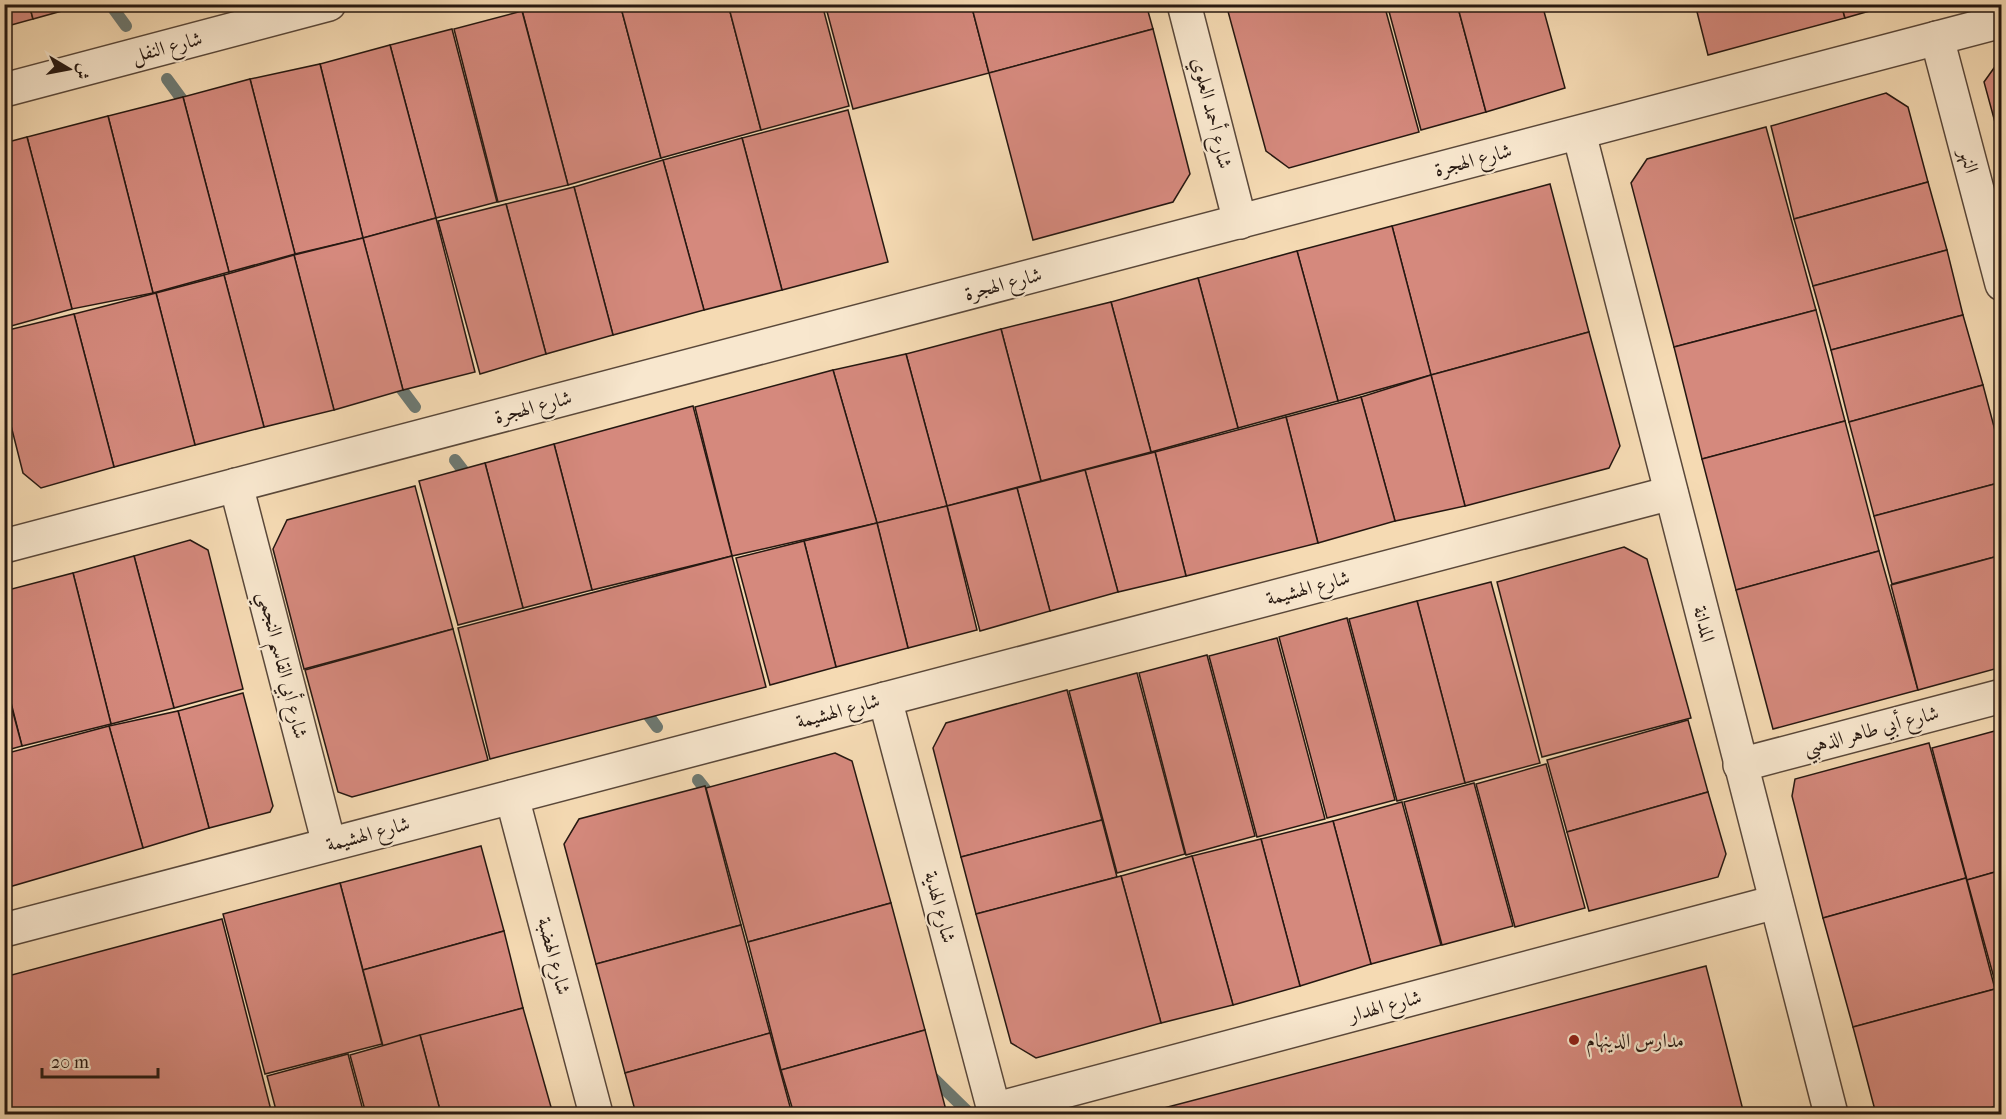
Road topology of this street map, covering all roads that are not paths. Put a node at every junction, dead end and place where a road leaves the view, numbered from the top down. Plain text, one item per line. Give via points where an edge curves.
1 (329, 4) edge
2 (1184, 4) edge
3 (2001, 21) edge
4 (1937, 38) junction
5 (4, 90) edge
6 (1579, 133) junction
7 (1240, 222) junction
8 (2001, 284) edge
9 (236, 485) junction
10 (1671, 494) junction
11 (7, 536) edge
12 (2001, 696) edge
13 (885, 699) junction
14 (1740, 765) junction
15 (512, 797) junction
16 (329, 844) junction
17 (1776, 902) junction
18 (4, 930) edge
19 (994, 1112) edge
20 (596, 1114) edge
21 (1831, 1114) edge

1 - 5 street, شارع النفل
2 - 7 street, شارع أحمد العلوي
3 - 4 street, شارع الهجرة
4 - 6 street, شارع الهجرة
4 - 8 street, النهر
6 - 7 street, شارع الهجرة
6 - 10 street, المدانة
7 - 9 street, شارع الهجرة
9 - 11 street, شارع الهجرة
9 - 16 street, شارع أبي القاسم النجمي
10 - 13 street, شارع الهشيمة
10 - 14 street, المدانة
12 - 14 street, شارع أبي طاهر الذهبي
13 - 15 street, شارع الهشيمة
13 - 19 street, شارع الهدية
14 - 17 street, المدانة
15 - 16 street, شارع الهشيمة
15 - 20 street, شارع الهضبة
16 - 18 street, شارع الهشيمة
17 - 19 street, شارع الهدار
17 - 21 street, المدانة

